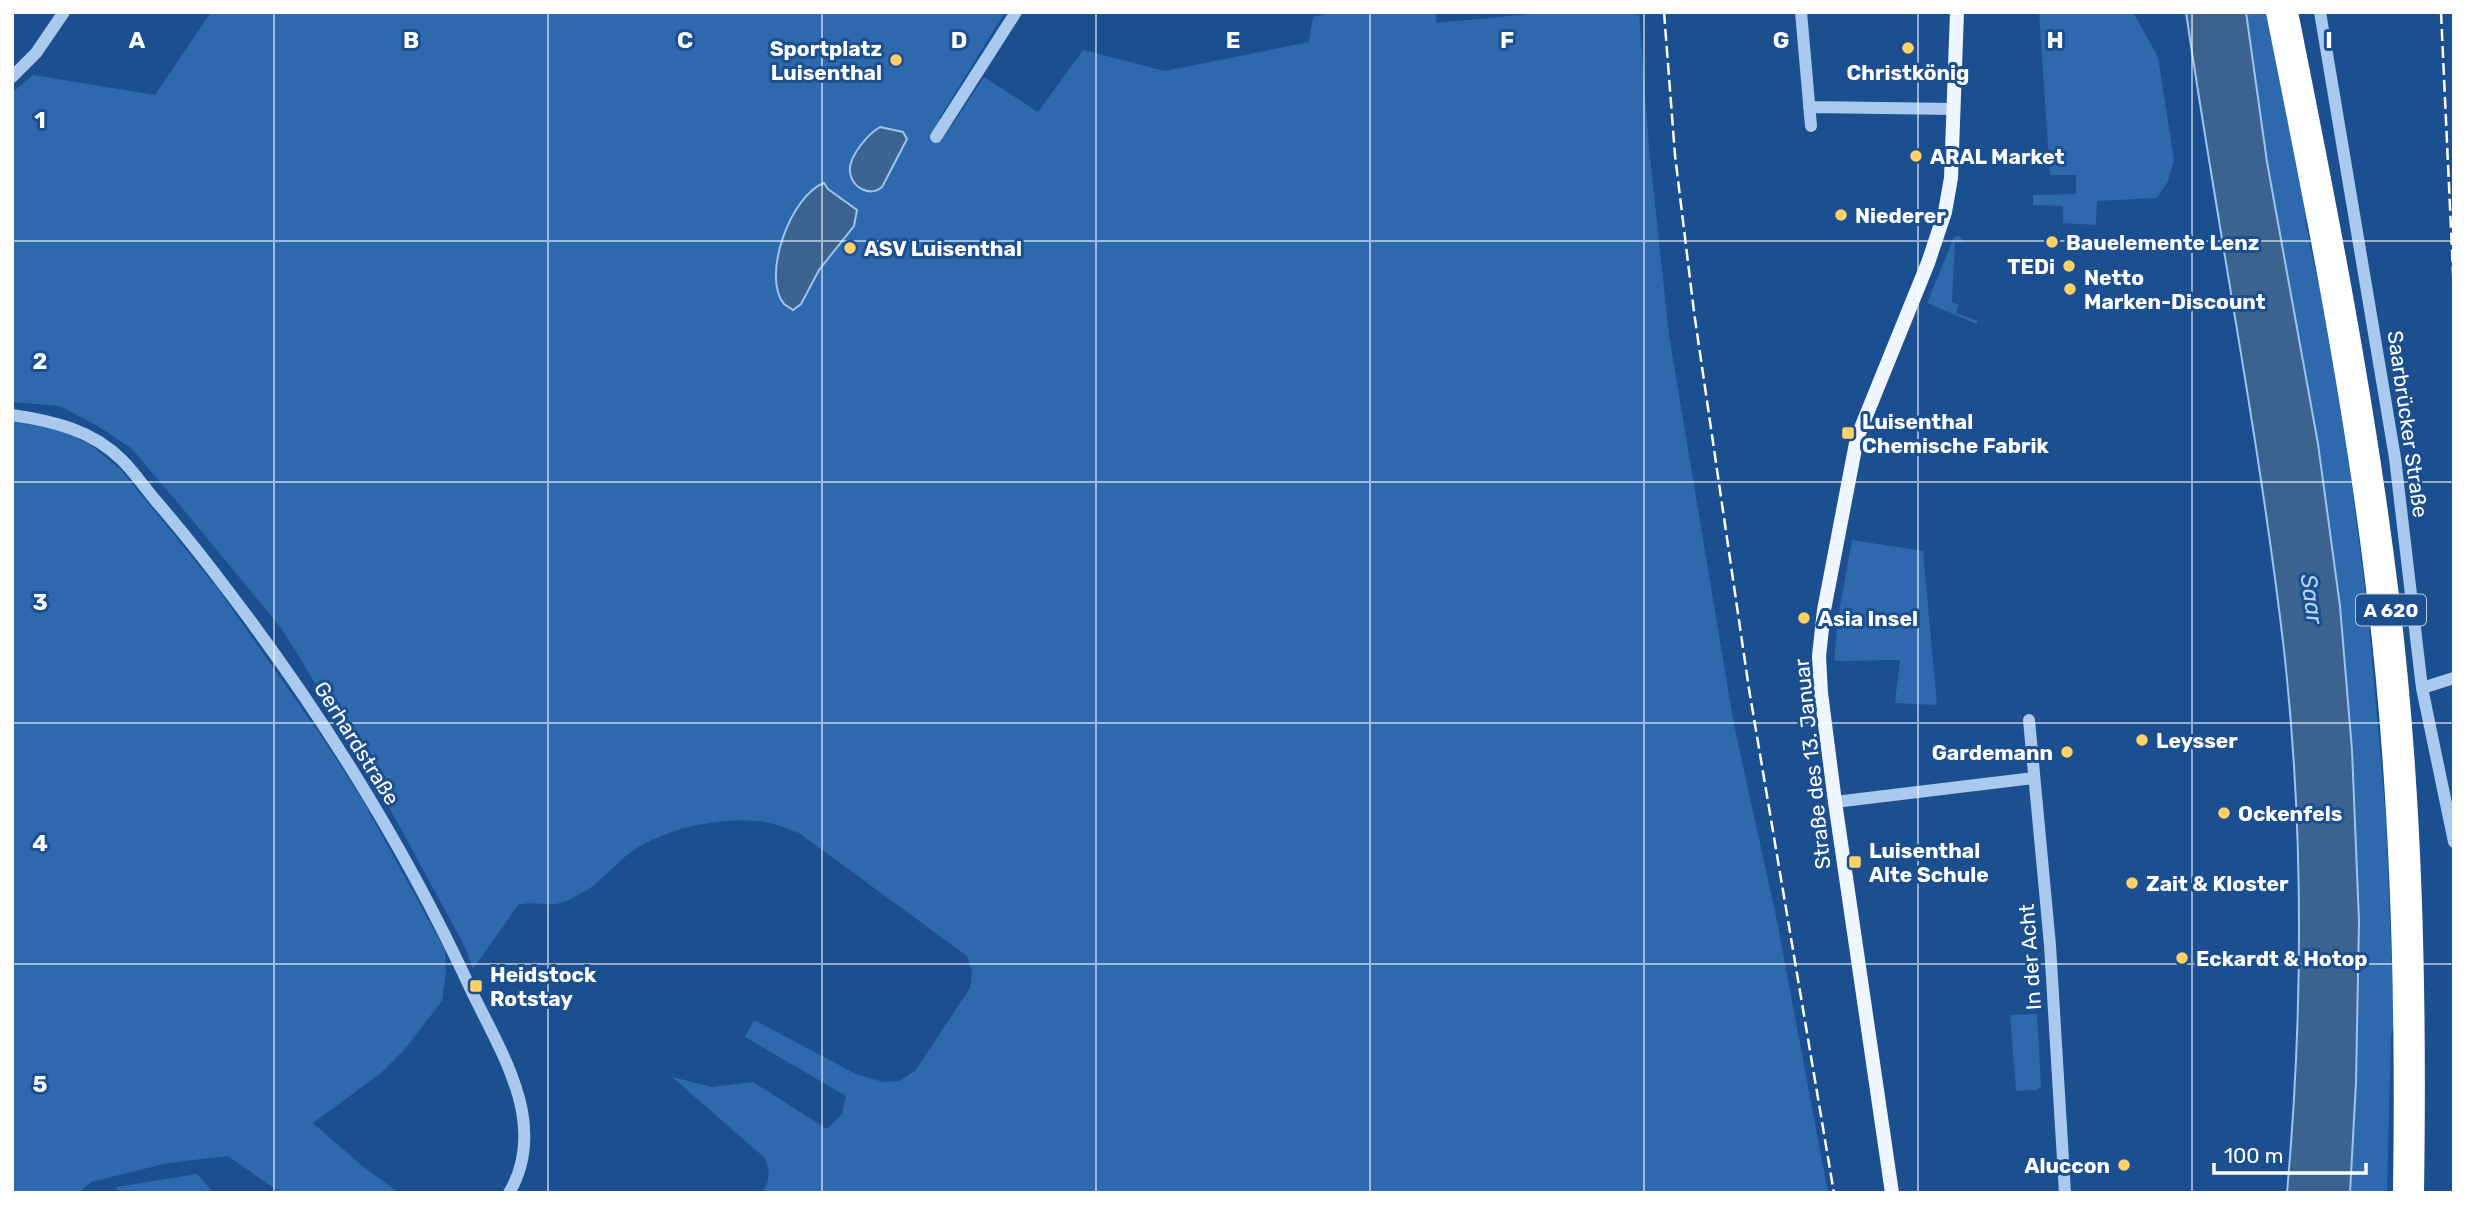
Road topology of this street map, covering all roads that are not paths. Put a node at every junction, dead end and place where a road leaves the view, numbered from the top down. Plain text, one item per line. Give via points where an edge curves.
1 (64, 12) edge
2 (1016, 12) edge
3 (1801, 12) edge
4 (1957, 12) edge
5 (2275, 12) edge
6 (2289, 12) edge
7 (2320, 12) edge
8 (12, 77) edge
9 (1809, 107) junction
10 (1954, 109) junction
11 (1811, 126) dead end
12 (936, 137) dead end
13 (12, 415) edge
14 (2454, 678) edge
15 (2422, 688) junction
16 (2029, 720) dead end
17 (2034, 778) junction
18 (1835, 802) junction
19 (2454, 842) edge
20 (509, 1193) edge
21 (1892, 1193) edge
22 (2065, 1193) edge
23 (2402, 1193) edge
24 (2415, 1193) edge

1 - 8 street via 36,53
2 - 12 street
3 - 9 street
4 - 10 main road, Straße des 13. Januar
5 - 23 highway, A 620 via 2343,363 2375,583 2393,786 2401,958
6 - 24 highway, A 620 via 2354,348 2390,597 2412,885
7 - 15 street, Saarbrücker Straße via 2395,458
9 - 10 street
9 - 11 street
10 - 18 main road, Straße des 13. Januar via 1945,212 1857,438 1824,610 1821,693
13 - 20 street, Gerhardstraße via 74,428 122,459 200,552 287,669 371,799 449,942 517,1093 523,1150
14 - 15 street
15 - 19 street, Saarbrücker Straße
16 - 17 street, In der Acht
17 - 18 street
17 - 22 street, In der Acht via 2050,945
18 - 21 main road, Straße des 13. Januar

